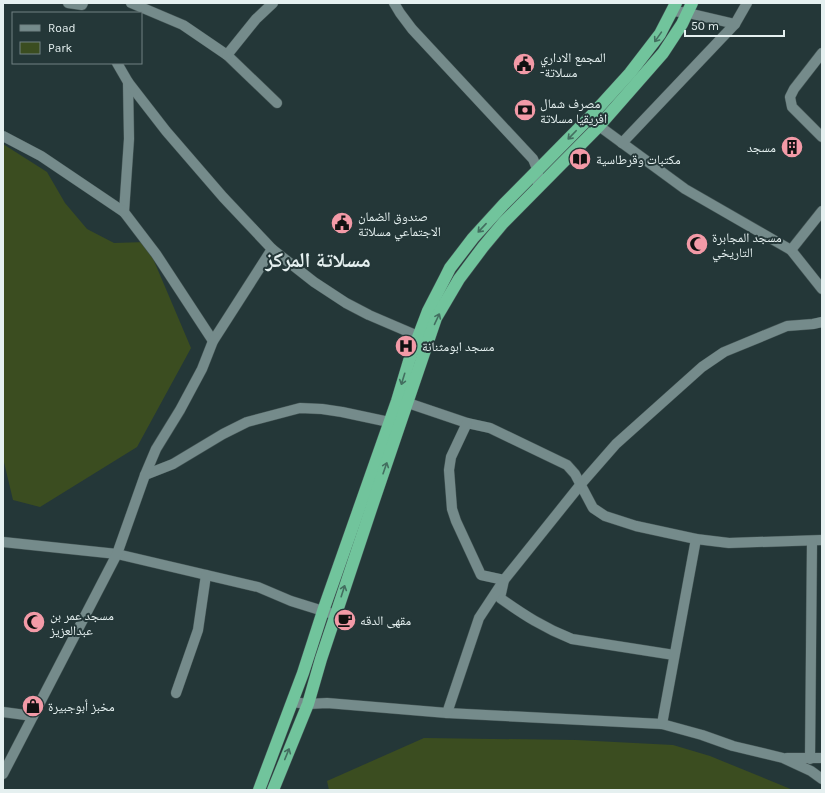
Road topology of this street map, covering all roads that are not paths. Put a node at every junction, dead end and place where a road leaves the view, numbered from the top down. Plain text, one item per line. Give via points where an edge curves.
1 (68, 3) edge
2 (131, 3) edge
3 (272, 3) edge
4 (394, 3) edge
5 (747, 3) edge
6 (83, 6) edge
7 (675, 7) edge
8 (690, 8) edge
9 (735, 24) junction
10 (822, 53) edge
11 (227, 55) junction
12 (118, 64) edge
13 (128, 82) junction
14 (277, 102) dead end
15 (599, 126) junction
16 (3, 136) edge
17 (822, 137) edge
18 (622, 143) junction
19 (538, 170) junction
20 (538, 186) junction
21 (822, 211) edge
22 (124, 212) junction
23 (272, 249) junction
24 (791, 250) junction
25 (822, 289) edge
26 (822, 322) edge
27 (423, 338) junction
28 (213, 340) junction
29 (408, 403) junction
30 (389, 422) junction
31 (467, 423) junction
32 (145, 475) junction
33 (581, 484) junction
34 (696, 539) junction
35 (817, 540) edge
36 (3, 542) edge
37 (117, 554) junction
38 (206, 575) junction
39 (504, 580) junction
40 (322, 611) junction
41 (336, 615) junction
42 (674, 655) junction
43 (176, 693) dead end
44 (292, 702) junction
45 (308, 704) junction
46 (3, 712) edge
47 (447, 713) junction
48 (33, 716) junction
49 (662, 724) junction
50 (783, 758) junction
51 (810, 758) junction
52 (822, 758) edge
53 (3, 774) edge
54 (822, 779) edge
55 (259, 790) edge
56 (273, 790) edge

1 - 6 street
2 - 11 street via 183,25
3 - 11 street
4 - 19 street via 412,29 533,159
5 - 9 street
7 - 8 street
7 -> 19 highway via 660,34 630,73
8 - 9 street
8 - 15 highway via 663,53
9 - 18 street
10 - 17 street via 790,97 792,107
11 - 14 street
12 - 13 street
13 - 22 street via 129,139
13 - 23 street via 166,131
15 - 18 street
15 - 20 highway
16 - 22 street via 41,156
18 - 24 street via 685,189
19 - 20 street
19 -> 27 highway via 473,238 450,268 428,311
27 -> 20 highway via 467,268 503,223
21 - 24 street
22 - 28 street via 156,254
23 - 27 street via 346,303
23 - 28 street
24 - 25 street
26 - 33 street via 786,326 724,352 702,367 616,444
27 - 29 highway
27 -> 30 highway
28 - 32 street via 202,369 156,450
29 - 31 street
41 -> 29 highway
30 - 32 street via 322,408 300,408 247,422 173,464
30 - 40 highway
31 - 33 street via 490,428 567,465
31 - 39 street via 451,457 449,470 452,509 481,575
32 - 37 street
33 - 34 street via 593,508 605,516 636,526
33 - 39 street
34 - 35 street via 729,544
34 - 42 street
35 - 51 street
36 - 37 street
37 - 38 street
37 - 48 street
38 - 40 street via 258,587
38 - 43 street via 198,630
39 - 42 street via 500,598 527,618 560,634 572,639
39 - 47 street via 478,618
40 - 41 street
40 - 44 highway
41 - 45 highway
42 - 49 street
44 - 45 street
44 - 55 highway
45 - 47 street via 327,703
56 -> 45 highway
46 - 48 street
47 - 49 street
48 - 53 street
49 - 50 street
50 - 51 street
50 - 54 street
51 - 52 street

